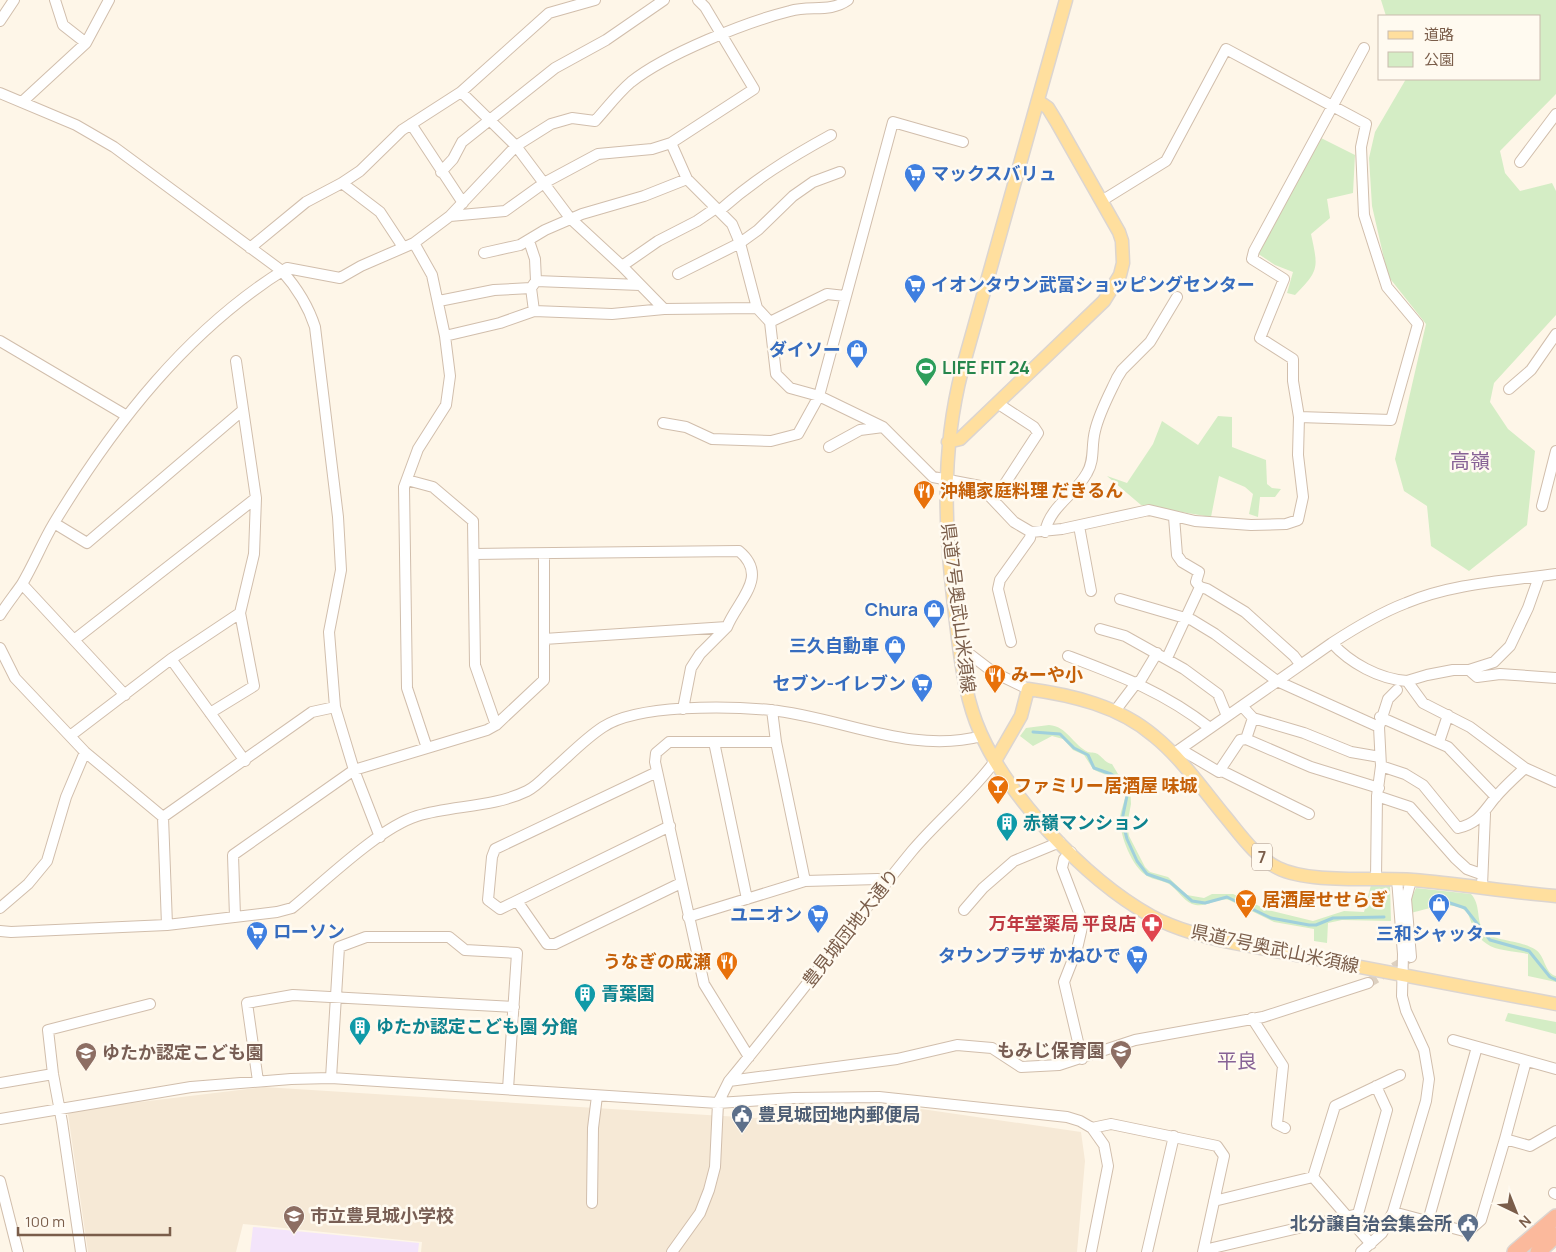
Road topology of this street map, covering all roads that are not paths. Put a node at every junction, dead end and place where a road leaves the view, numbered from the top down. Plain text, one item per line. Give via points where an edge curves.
1 (14, 0) edge
2 (55, 0) edge
3 (109, 0) edge
4 (664, 0) edge
5 (698, 0) edge
6 (848, 0) edge
7 (1066, 0) edge
8 (591, 1) edge
9 (0, 20) edge
10 (720, 35) junction
11 (86, 43) junction
12 (1364, 48) dead end
13 (461, 92) junction
14 (0, 93) edge
15 (1038, 101) junction
16 (22, 102) junction
17 (1333, 105) junction
18 (1556, 114) edge
19 (490, 121) junction
20 (411, 124) junction
21 (831, 135) dead end
22 (963, 142) dead end
23 (670, 143) junction
24 (516, 146) junction
25 (1520, 162) dead end
26 (441, 172) junction
27 (840, 172) dead end
28 (687, 179) junction
29 (544, 182) junction
30 (342, 183) junction
31 (1103, 200) junction
32 (462, 202) junction
33 (717, 210) junction
34 (450, 216) junction
35 (570, 218) junction
36 (530, 241) junction
37 (414, 243) junction
38 (740, 243) junction
39 (403, 247) junction
40 (250, 248) junction
41 (484, 252) dead end
42 (622, 266) junction
43 (282, 271) junction
44 (678, 274) dead end
45 (533, 285) junction
46 (640, 285) junction
47 (845, 296) junction
48 (1177, 297) dead end
49 (439, 301) junction
50 (757, 308) junction
51 (664, 309) junction
52 (534, 311) junction
53 (770, 322) junction
54 (1556, 334) edge
55 (445, 336) junction
56 (0, 341) edge
57 (236, 361) dead end
58 (1509, 389) dead end
59 (819, 396) junction
60 (997, 403) junction
61 (243, 410) junction
62 (127, 416) junction
63 (1299, 417) junction
64 (663, 423) dead end
65 (883, 427) junction
66 (948, 442) junction
67 (829, 447) dead end
68 (1556, 451) edge
69 (407, 480) junction
70 (945, 480) junction
71 (256, 498) junction
72 (995, 499) junction
73 (1542, 506) dead end
74 (1174, 517) junction
75 (54, 523) junction
76 (1079, 526) junction
77 (1031, 532) junction
78 (1045, 532) junction
79 (474, 554) junction
80 (544, 555) junction
81 (1556, 574) edge
82 (1539, 576) junction
83 (22, 584) junction
84 (1200, 587) junction
85 (1092, 591) dead end
86 (1120, 599) dead end
87 (240, 613) junction
88 (0, 615) edge
89 (1184, 617) junction
90 (727, 627) junction
91 (1100, 629) dead end
92 (74, 640) junction
93 (544, 640) junction
94 (1011, 642) dead end
95 (1332, 643) junction
96 (959, 646) junction
97 (0, 648) edge
98 (1157, 653) junction
99 (1068, 656) dead end
100 (1167, 658) junction
101 (171, 660) junction
102 (1300, 664) junction
103 (1469, 670) junction
104 (1556, 678) edge
105 (1277, 681) junction
106 (1407, 681) junction
107 (1138, 682) junction
108 (1028, 688) junction
109 (1397, 690) dead end
110 (125, 695) junction
111 (1242, 706) junction
112 (334, 707) junction
113 (683, 709) junction
114 (772, 710) junction
115 (1115, 711) junction
116 (210, 713) junction
117 (1448, 715) junction
118 (1227, 716) junction
119 (1253, 718) junction
120 (1379, 722) junction
121 (496, 724) junction
122 (1210, 728) junction
123 (70, 736) junction
124 (982, 736) junction
125 (1246, 739) junction
126 (714, 742) junction
127 (776, 742) junction
128 (1439, 742) junction
129 (427, 748) junction
130 (1176, 751) junction
131 (85, 752) junction
132 (245, 761) junction
133 (994, 761) junction
134 (1381, 762) junction
135 (1524, 768) junction
136 (354, 770) junction
137 (1220, 770) junction
138 (657, 772) junction
139 (1556, 782) edge
140 (1378, 792) junction
141 (1496, 797) junction
142 (1309, 814) dead end
143 (1485, 814) junction
144 (163, 817) junction
145 (670, 826) junction
146 (380, 837) junction
147 (1060, 842) junction
148 (1071, 852) junction
149 (1376, 879) junction
150 (1397, 879) junction
151 (1411, 880) junction
152 (1482, 880) junction
153 (805, 882) junction
154 (681, 883) junction
155 (885, 883) junction
156 (1556, 896) edge
157 (747, 899) junction
158 (517, 901) junction
159 (0, 908) edge
160 (964, 910) dead end
161 (235, 917) junction
162 (688, 918) junction
163 (167, 925) junction
164 (0, 931) edge
165 (1411, 957) dead end
166 (1401, 974) junction
167 (1368, 983) tunnel mouth
168 (336, 997) junction
169 (150, 1004) dead end
170 (1556, 1004) edge
171 (514, 1007) junction
172 (1252, 1018) junction
173 (1453, 1040) dead end
174 (1477, 1047) junction
175 (749, 1057) junction
176 (1082, 1059) junction
177 (1526, 1061) junction
178 (1556, 1069) edge
179 (53, 1074) junction
180 (1400, 1075) dead end
181 (331, 1078) junction
182 (258, 1081) junction
183 (729, 1081) junction
184 (0, 1083) edge
185 (1376, 1086) junction
186 (508, 1089) junction
187 (598, 1096) junction
188 (718, 1103) junction
189 (59, 1108) junction
190 (0, 1119) edge
191 (1092, 1128) junction
192 (1285, 1128) dead end
193 (1556, 1131) edge
194 (1174, 1136) junction
195 (1505, 1139) junction
196 (1313, 1177) junction
197 (0, 1181) edge
198 (1214, 1201) junction
199 (592, 1202) dead end
200 (1393, 1212) junction
201 (1348, 1217) junction
202 (1556, 1217) edge
203 (1428, 1221) junction
204 (1556, 1235) edge
205 (1371, 1244) junction
206 (1204, 1251) edge
207 (18, 1252) edge
208 (81, 1252) edge
209 (672, 1252) edge
210 (1091, 1252) edge
211 (1147, 1252) edge
212 (1361, 1252) edge
213 (1515, 1252) edge
214 (1538, 1252) edge

1 - 9 street
2 - 11 street via 63,25
3 - 11 street
4 - 19 street via 606,40 554,68
5 - 10 street
6 - 10 street via 826,9 792,10
7 - 15 main road, 県道7号奥武山米須線
8 - 13 street via 549,13
10 - 23 street via 754,89
10 - 24 street via 657,65 631,82 595,121 572,118 551,124
11 - 16 street
12 - 17 street
13 - 19 street
13 - 20 street
14 - 16 street
15 - 31 main road via 1050,112
15 - 66 main road, 県道7号奥武山米須線 via 962,370
16 - 40 street via 114,147
17 - 31 street via 1226,49 1166,161
17 - 63 street via 1252,259 1284,279 1260,338 1293,359
17 - 63 street via 1366,124 1361,147 1364,215 1387,287 1418,324 1391,420
18 - 25 street
19 - 24 street
19 - 26 street via 462,142
20 - 26 street
20 - 30 street via 360,172
21 - 33 street via 781,162
22 - 47 street via 893,122
23 - 28 street
23 - 29 street via 652,149 598,154
24 - 29 street
24 - 32 street
26 - 32 street
27 - 38 street via 813,182 792,196
28 - 33 street
28 - 35 street via 644,196
29 - 34 street via 505,212
29 - 35 street
30 - 39 street via 380,212
30 - 40 street via 306,202
31 - 60 main road via 1123,246 1123,263 1114,287 1084,322
32 - 34 street
33 - 38 street via 732,224
33 - 42 street via 658,241
34 - 37 street
35 - 36 street
35 - 42 street
36 - 41 street
36 - 45 street via 533,248
37 - 39 street
37 - 49 street via 432,276
38 - 44 street
38 - 50 street
39 - 43 street via 340,278 287,268
40 - 43 street
42 - 46 street
43 - 62 street via 216,318
43 - 112 street via 298,290 315,327 338,517 341,570 330,632
45 - 46 street
45 - 49 street
45 - 52 street
46 - 51 street
47 - 53 street via 827,294
47 - 59 street
48 - 78 street via 1150,342 1117,378 1095,431 1093,457 1087,473 1055,510
49 - 55 street
50 - 51 street
50 - 53 street
51 - 52 street via 612,314
52 - 55 street
53 - 59 street via 776,374 790,388
54 - 58 street via 1531,370
55 - 69 street via 450,376 446,405 418,449
56 - 62 street
57 - 61 street
59 - 64 street via 798,434 771,441 712,439 686,427
59 - 65 street
60 - 66 main road via 960,439
60 - 72 street via 1038,433
61 - 71 street
61 - 75 street via 87,543
62 - 75 street
63 - 74 street via 1298,455 1303,497 1298,520 1286,524 1251,525
65 - 67 street via 860,430
65 - 70 street via 923,469 937,479
66 - 70 main road, 県道7号奥武山米須線
68 - 73 street
69 - 79 street via 433,487 473,520
69 - 129 street via 404,487 407,688
70 - 72 street via 980,486
70 - 96 main road, 県道7号奥武山米須線 via 949,559
71 - 87 street via 254,554
71 - 92 street
72 - 77 street via 1014,522
74 - 76 street via 1149,510
74 - 84 street via 1177,555 1199,572 1196,582
75 - 83 street
76 - 78 street
76 - 85 street
77 - 78 street
77 - 94 street via 1000,580 998,589
79 - 80 street
79 - 121 street via 475,665
80 - 90 street via 739,551 749,563 752,581
80 - 93 street
81 - 82 street
82 - 95 street via 1427,595 1385,613
82 - 103 street via 1510,646 1494,662
83 - 88 street
83 - 92 street
84 - 89 street
84 - 102 street via 1246,612
86 - 89 street
87 - 101 street
87 - 116 street via 254,686
89 - 100 street
89 - 105 street via 1215,634
90 - 93 street
90 - 113 street via 691,668
91 - 98 street via 1125,636
92 - 110 street
93 - 121 street via 544,680
95 - 102 street
95 - 106 street via 1354,663 1396,680
96 - 108 street via 993,672
96 - 124 main road, 県道7号奥武山米須線 via 970,700
97 - 123 street via 15,678
98 - 100 street
98 - 107 street
99 - 107 street
100 - 118 street via 1218,694
101 - 110 street
101 - 116 street
102 - 105 street
103 - 104 street via 1478,677 1500,674
103 - 106 street via 1436,673
105 - 111 street
105 - 120 street
106 - 117 street via 1423,704
107 - 115 street
107 - 122 street via 1185,708
108 - 115 main road, 7 via 1093,702
108 - 133 main road via 1021,716
109 - 120 street via 1388,699
110 - 123 street
111 - 118 street
111 - 119 street
112 - 132 street via 312,712
112 - 136 street
113 - 114 street
113 - 146 street via 619,719 602,728 530,790 490,804 418,816
114 - 124 street via 907,739 959,741
114 - 127 street
115 - 130 main road, 7
116 - 132 street
117 - 128 street
117 - 135 street via 1470,727
118 - 122 street
119 - 125 street
119 - 134 street
120 - 128 street
120 - 134 street
121 - 129 street via 487,730
122 - 130 street
123 - 131 street
124 - 133 main road, 県道7号奥武山米須線
125 - 137 street via 1240,740
125 - 140 street via 1311,768
126 - 127 street
126 - 138 street via 670,742 656,753
126 - 157 street
127 - 153 street
128 - 141 street via 1472,770
129 - 136 street
130 - 137 street
130 - 149 main road, 7 via 1254,850 1278,868 1306,876
131 - 144 street
131 - 159 street via 66,797 47,861 28,884
132 - 144 street
133 - 147 main road, 県道7号奥武山米須線
133 - 155 street, 豊見城団地大通り
134 - 140 street
134 - 143 street via 1424,785 1458,828 1468,826
135 - 139 street
135 - 141 street
136 - 146 street
136 - 161 street via 233,855
137 - 142 street
138 - 145 street
138 - 158 street via 495,849 488,900 500,909
140 - 149 street
140 - 152 street via 1410,807 1455,858
141 - 143 street
143 - 152 street
144 - 163 street
145 - 154 street
145 - 158 street
146 - 161 street via 292,908
147 - 148 main road, 県道7号奥武山米須線
147 - 160 street via 1014,861
148 - 166 main road, 県道7号奥武山米須線 via 1119,894 1152,916 1175,926 1234,943
148 - 176 street via 1062,868 1082,923 1078,950 1064,982
149 - 150 main road, 7
150 - 151 main road, 7
150 - 166 street via 1403,954
151 - 152 main road, 7
151 - 165 street via 1406,899
152 - 156 main road, 7
153 - 155 street via 878,879
153 - 157 street
154 - 158 street via 555,944 547,944
154 - 162 street
155 - 175 street, 豊見城団地大通り
157 - 162 street
161 - 163 street
162 - 175 street via 704,984
163 - 164 street
166 - 170 main road, 県道7号奥武山米須線
166 - 200 street via 1406,1011 1424,1050 1429,1079 1426,1101
167 - 172 street
168 - 171 street
168 - 171 street via 339,947 366,937 449,937 465,950 517,953
168 - 181 street
168 - 182 street via 293,995 247,1004
169 - 179 street via 48,1030
171 - 186 street
172 - 176 street via 1135,1040
172 - 192 street via 1283,1066 1277,1124
173 - 174 street
174 - 177 street
174 - 203 street
175 - 183 street, 豊見城団地大通り
176 - 183 street via 1044,1067 1022,1067 992,1048 957,1045 897,1059
177 - 178 street
177 - 195 street
179 - 184 street
179 - 189 street
180 - 185 street
181 - 182 street
181 - 186 street
182 - 189 street via 191,1087
183 - 188 street, 豊見城団地大通り
185 - 196 street via 1335,1106
185 - 201 street via 1387,1110 1358,1214
186 - 187 street
187 - 188 street
187 - 199 street via 593,1128
188 - 191 street via 794,1098 911,1099 1067,1117
188 - 209 street via 715,1166 710,1190 700,1213
189 - 190 street
189 - 208 street
191 - 194 street via 1111,1124
191 - 210 street via 1104,1145 1108,1166
193 - 195 street via 1530,1146
194 - 198 street via 1222,1150 1224,1156
194 - 211 street
195 - 203 street via 1481,1220 1464,1231
196 - 198 street
196 - 201 street
197 - 207 street
198 - 206 street
200 - 203 street
200 - 205 street via 1382,1234
201 - 205 street
201 - 206 street
202 - 213 highway
204 - 214 highway
205 - 212 street

